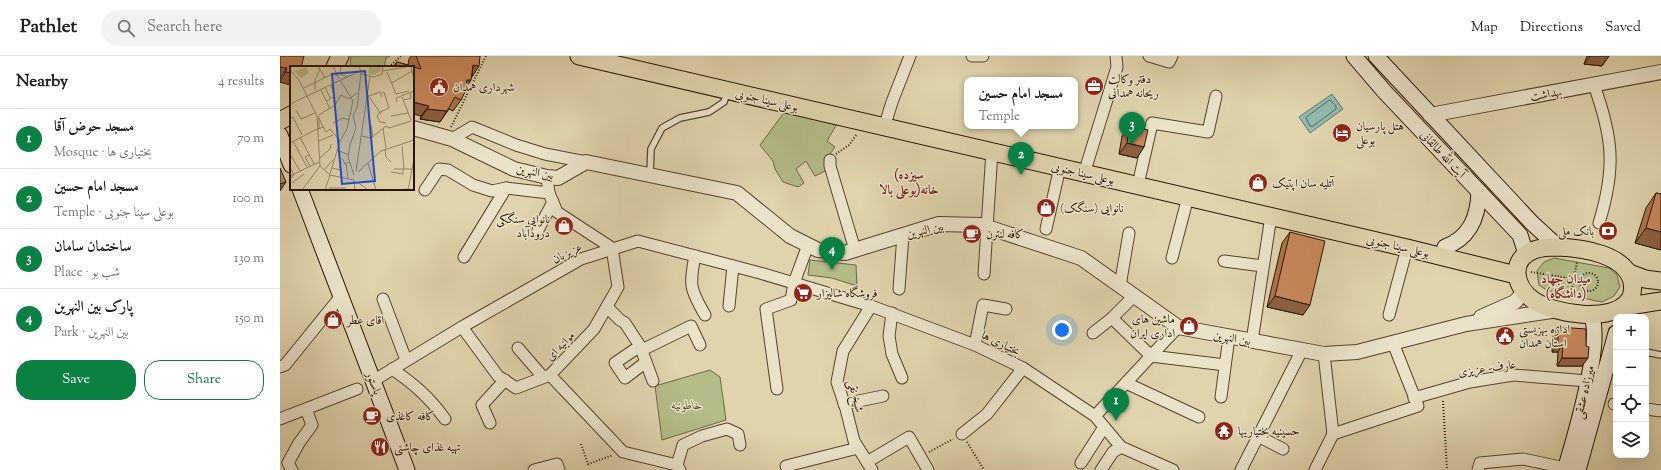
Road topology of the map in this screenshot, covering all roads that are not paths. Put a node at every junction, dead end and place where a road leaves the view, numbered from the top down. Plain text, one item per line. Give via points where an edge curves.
1 (579, 56) edge
2 (620, 56) edge
3 (910, 56) edge
4 (972, 56) edge
5 (983, 56) edge
6 (1116, 56) edge
7 (1150, 56) edge
8 (1172, 56) edge
9 (1354, 56) edge
10 (1376, 56) edge
11 (1661, 72) edge
12 (1594, 85) junction
13 (727, 90) junction
14 (1216, 96) dead end
15 (290, 115) edge
16 (1430, 115) junction
17 (887, 118) junction
18 (280, 121) edge
19 (414, 128) edge
20 (280, 135) edge
21 (449, 138) junction
22 (992, 151) junction
23 (830, 160) road end
24 (290, 162) edge
25 (586, 162) junction
26 (1087, 164) junction
27 (1060, 167) junction
28 (1479, 167) junction
29 (650, 174) junction
30 (547, 176) junction
31 (1140, 176) junction
32 (1467, 179) junction
33 (506, 188) junction
34 (300, 190) edge
35 (425, 190) dead end
36 (1479, 192) junction
37 (551, 197) junction
38 (1188, 197) junction
39 (1271, 216) junction
40 (1599, 223) dead end
41 (987, 227) junction
42 (1046, 229) dead end
43 (538, 230) dead end
44 (1129, 233) dead end
45 (903, 235) junction
46 (808, 245) junction
47 (1445, 247) junction
48 (1558, 247) junction
49 (612, 248) junction
50 (1407, 248) junction
51 (855, 250) junction
52 (696, 256) junction
53 (464, 257) dead end
54 (1172, 258) dead end
55 (1224, 261) dead end
56 (733, 266) junction
57 (1263, 266) junction
58 (1519, 266) junction
59 (1661, 271) edge
60 (1628, 273) junction
61 (984, 274) dead end
62 (1653, 280) edge
63 (794, 283) junction
64 (1120, 286) junction
65 (900, 289) dead end
66 (1524, 292) junction
67 (341, 296) junction
68 (1134, 296) junction
69 (383, 299) dead end
70 (1661, 300) edge
71 (729, 306) dead end
72 (871, 306) junction
73 (607, 307) junction
74 (1006, 309) dead end
75 (1563, 311) junction
76 (1621, 312) edge
77 (892, 313) junction
78 (1590, 314) junction
79 (705, 315) dead end
80 (1389, 315) dead end
81 (1112, 318) junction
82 (1466, 324) junction
83 (462, 327) junction
84 (1178, 327) junction
85 (1093, 333) dead end
86 (1229, 337) junction
87 (1252, 341) junction
88 (1393, 343) junction
89 (700, 345) dead end
90 (975, 345) junction
91 (1613, 346) edge
92 (518, 348) dead end
93 (641, 348) junction
94 (1302, 350) junction
95 (1649, 353) edge
96 (1324, 354) junction
97 (1661, 355) edge
98 (1151, 356) junction
99 (406, 360) junction
100 (646, 362) junction
101 (1225, 365) junction
102 (280, 367) edge
103 (1023, 368) junction
104 (392, 369) junction
105 (547, 376) junction
106 (902, 378) dead end
107 (373, 380) junction
108 (505, 380) junction
109 (653, 381) dead end
110 (1588, 381) junction
111 (1126, 383) junction
112 (357, 388) dead end
113 (777, 389) dead end
114 (883, 396) dead end
115 (1221, 397) dead end
116 (1414, 398) junction
117 (844, 404) junction
118 (306, 409) junction
119 (1649, 409) edge
120 (1661, 411) edge
121 (1095, 416) junction
122 (1198, 417) dead end
123 (280, 419) edge
124 (445, 419) dead end
125 (490, 423) dead end
126 (1104, 426) junction
127 (962, 434) road end
128 (1333, 434) junction
129 (1258, 436) junction
130 (740, 445) dead end
131 (1121, 447) junction
132 (858, 448) junction
133 (1283, 449) dead end
134 (1081, 463) dead end
135 (786, 466) dead end
136 (869, 466) edge
137 (558, 467) edge
138 (678, 467) edge
139 (1569, 469) edge
140 (292, 470) edge
141 (407, 470) edge
142 (534, 470) edge
143 (928, 470) edge
144 (1101, 470) edge
145 (1173, 470) edge
146 (1241, 470) edge
147 (1315, 470) edge
148 (1478, 470) edge

1 - 13 main road, بوعلی سینا جنوبی
2 - 17 main road, بوعلی سینا جنوبی
3 - 17 street
4 - 5 street
6 - 26 street via 1117,67
7 - 8 street via 1169,62
9 - 32 main road, آیت الله طالقانی
10 - 16 main road, آیت الله طالقانی
11 - 12 street, بهداشت
12 - 16 street, بهداشت
12 - 40 street via 1607,127 1611,156 1608,187
13 - 22 main road, بوعلی سینا جنوبی
13 - 29 lane via 724,102 709,112 680,118 662,128 652,149
14 - 31 street via 1208,132 1152,124
15 - 18 main road
16 - 28 main road, آیت الله طالقانی
17 - 26 main road, بوعلی سینا جنوبی
19 - 21 street, بین النهرین
20 - 24 main road
21 - 25 street via 472,127 545,154
21 - 30 street, بین النهرین via 514,169
22 - 27 main road, بوعلی سینا جنوبی
22 - 41 street
23 - 51 street
25 - 29 street, بین النهرین
25 - 30 street, بین النهرین via 558,178
26 - 31 main road, بوعلی سینا جنوبی
27 - 38 main road, بوعلی سینا جنوبی
27 - 42 street
28 - 32 main road
28 - 48 main road, آیت الله طالقانی via 1532,224
29 - 46 street, بین النهرین via 737,193 790,236
30 - 37 street
31 - 47 main road, بوعلی سینا جنوبی
32 - 36 main road, آیت الله طالقانی
33 - 35 street via 492,191 473,185 448,170 439,169
33 - 37 street
33 - 53 street
34 - 67 main road, پاستور
36 - 47 main road via 1479,208 1473,223 1464,235
36 - 58 main road, آیت الله طالقانی via 1520,235
37 - 43 street
37 - 49 street via 557,212
38 - 39 main road, بوعلی سینا جنوبی
38 - 54 street
39 - 50 main road, بوعلی سینا جنوبی
39 - 57 street
41 - 45 street, بین النهرین via 939,224
41 - 61 street
41 - 64 street, بین النهرین via 1081,258
44 - 64 street
45 - 51 street, بین النهرین
45 - 65 street
46 - 51 street, بین النهرین via 818,250 845,253
46 - 63 street
47 - 58 main road, بوعلی سینا جنوبی
48 - 58 main road via 1534,250
48 - 60 main road via 1601,254 1624,266
49 - 52 street, عزیزیان via 638,241
49 - 73 street, موانیه ای via 618,287
49 - 83 street, عزیزیان via 581,259
50 - 58 main road, بوعلی سینا جنوبی
50 - 80 street
52 - 56 street, عزیزیان
52 - 79 street via 691,275 693,294
55 - 57 street
56 - 63 street, عزیزیان
56 - 71 street
57 - 87 street
58 - 66 main road via 1517,282
59 - 62 street
60 - 62 main road
60 - 76 main road via 1632,281 1632,296
63 - 72 street, بختیاری ها
63 - 113 street via 792,300 766,309
64 - 68 street, بین النهرین
66 - 75 main road via 1533,300
66 - 82 street via 1515,302
67 - 102 street via 285,365
67 - 107 main road, پاستور
68 - 81 street
68 - 84 street, بین النهرین
69 - 99 street
70 - 76 main road
72 - 77 street, بختیاری ها
72 - 117 street, شیخ نقی via 843,351 837,382
73 - 93 street via 625,323
73 - 105 street, موانیه ای via 594,329
74 - 90 street via 983,305
75 - 78 main road
75 - 82 street
76 - 78 main road
77 - 90 street, بختیاری ها
77 - 106 street via 889,336 892,354
78 - 110 main road, میرزاده عشقی via 1594,318 1595,338
81 - 85 street
81 - 98 street
82 - 88 street, بین النهرین
83 - 99 street, عزیزیان
83 - 108 street, موانیه ای via 498,376
84 - 86 street, بین النهرین
84 - 98 street
86 - 87 street, بین النهرین
86 - 101 street
87 - 94 street, بین النهرین
88 - 96 street, بین النهرین via 1357,352
88 - 116 street
89 - 93 street via 691,326
90 - 103 street, بختیاری ها
91 - 139 main road, میرزاده عشقی
92 - 105 street
93 - 100 street
93 - 100 street via 615,363 625,378
94 - 96 street, بین النهرین
94 - 129 street
95 - 97 lane
96 - 128 street
98 - 101 street
98 - 111 street
99 - 104 street, عزیزیان
100 - 109 street
101 - 115 street
103 - 121 street, بختیاری ها
103 - 127 street via 987,414
104 - 107 street, عزیزیان
104 - 124 street via 413,383
105 - 108 street, موانیه ای via 516,388
105 - 138 street via 623,452
107 - 141 main road, پاستور
108 - 125 street via 482,405
110 - 116 street, عارف- عزیزی via 1512,375 1470,382
110 - 139 main road, میرزاده عشقی
111 - 121 street
111 - 122 street
112 - 118 street
114 - 117 street
116 - 128 street via 1418,406
117 - 132 street, شیخ نقی
118 - 123 street
118 - 140 street via 312,426 288,463
119 - 120 street
121 - 126 street, بختیاری ها
126 - 131 street, بختیاری ها
126 - 134 street
128 - 147 street
129 - 133 street
129 - 146 street
130 - 138 street via 738,434 727,429 702,436 683,446
131 - 144 street via 1113,452
131 - 145 street, بختیاری ها
132 - 135 street
132 - 136 street, شیخ نقی
136 - 143 street via 909,437
137 - 142 street
139 - 148 street via 1523,459 1480,463

